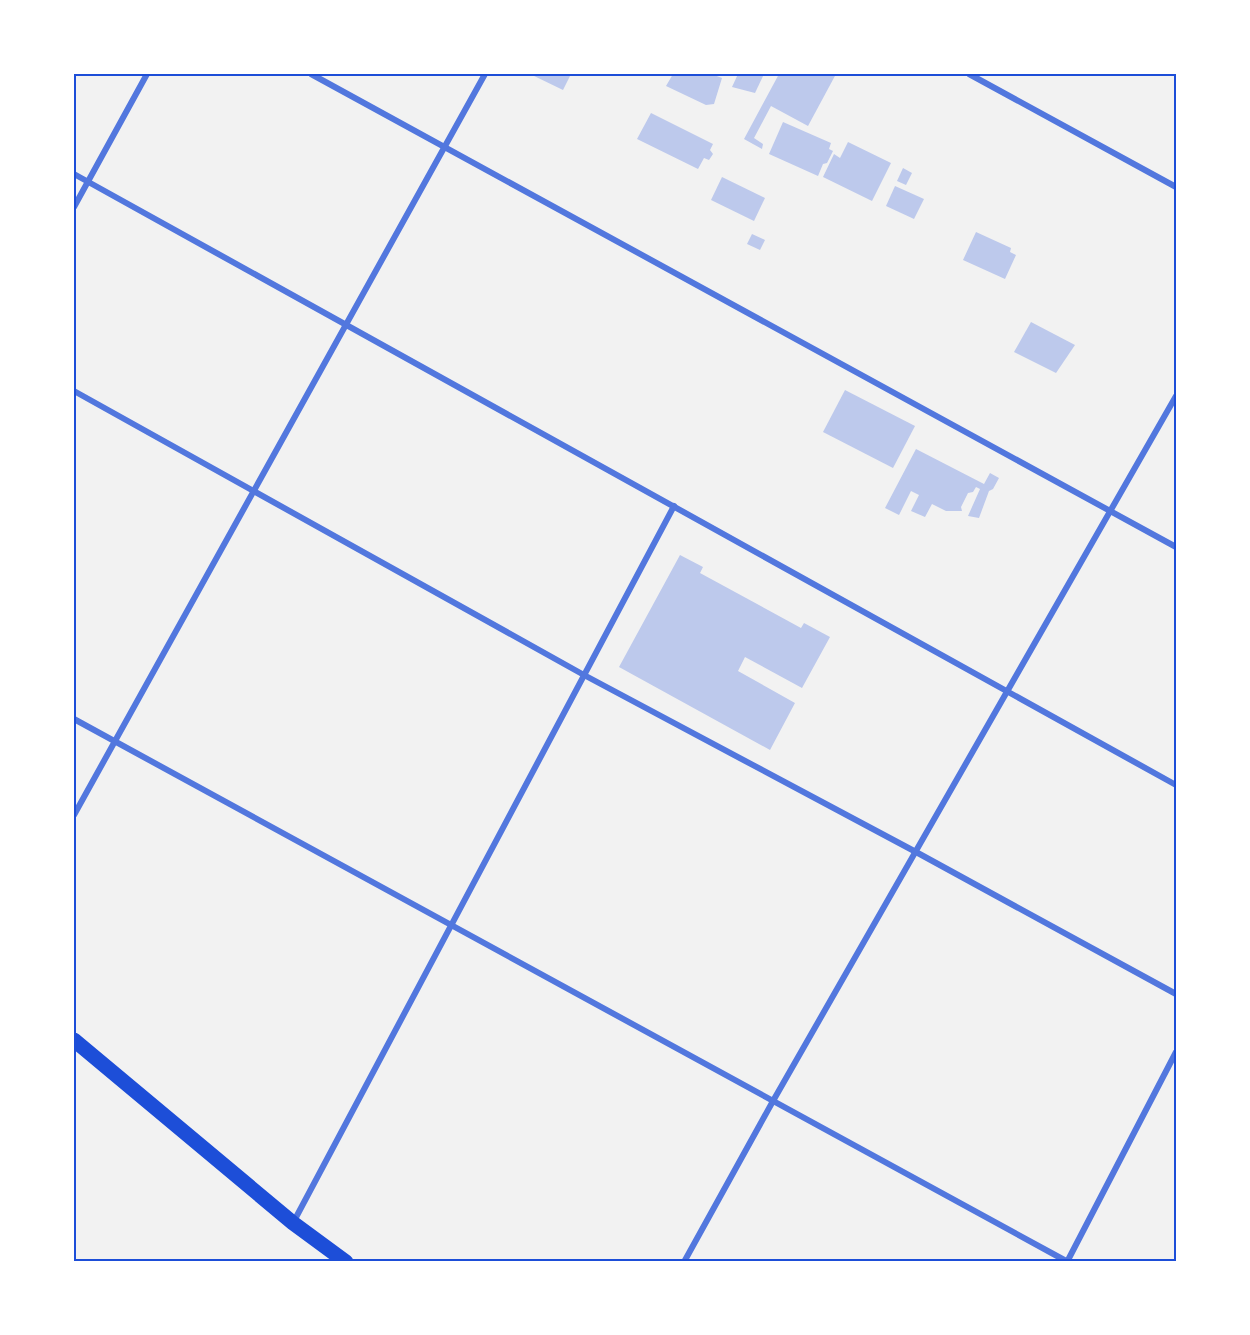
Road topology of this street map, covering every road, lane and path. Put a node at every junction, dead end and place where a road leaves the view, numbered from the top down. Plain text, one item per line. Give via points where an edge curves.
1 (147, 74) edge
2 (311, 74) edge
3 (485, 74) edge
4 (969, 74) edge
5 (445, 147) junction
6 (74, 174) edge
7 (87, 182) junction
8 (1176, 188) edge
9 (74, 207) edge
10 (346, 325) junction
11 (74, 392) edge
12 (1176, 396) edge
13 (254, 491) junction
14 (674, 506) junction
15 (1111, 511) junction
16 (1176, 547) edge
17 (584, 675) junction
18 (1007, 691) junction
19 (74, 719) edge
20 (115, 741) junction
21 (1176, 785) edge
22 (74, 815) edge
23 (916, 852) junction
24 (452, 925) junction
25 (1176, 994) edge
26 (74, 1040) edge
27 (1176, 1052) edge
28 (773, 1101) junction
29 (293, 1223) junction
30 (1067, 1261) edge
31 (346, 1262) edge
32 (684, 1262) edge

1 - 7 street
2 - 5 street
3 - 5 street
4 - 8 street
5 - 10 street
5 - 15 street
6 - 7 street
7 - 9 street
7 - 10 street
10 - 13 street
10 - 14 street
11 - 13 street
12 - 15 street
13 - 17 street
13 - 20 street
14 - 17 street
14 - 18 street
15 - 16 street
15 - 18 street
17 - 23 street
17 - 24 street
18 - 21 street
18 - 23 street
19 - 20 street
20 - 22 street
20 - 24 street
23 - 25 street
23 - 28 street
24 - 28 street
24 - 29 street
26 - 29 main road
27 - 30 street
28 - 30 street
28 - 32 street
29 - 31 main road

